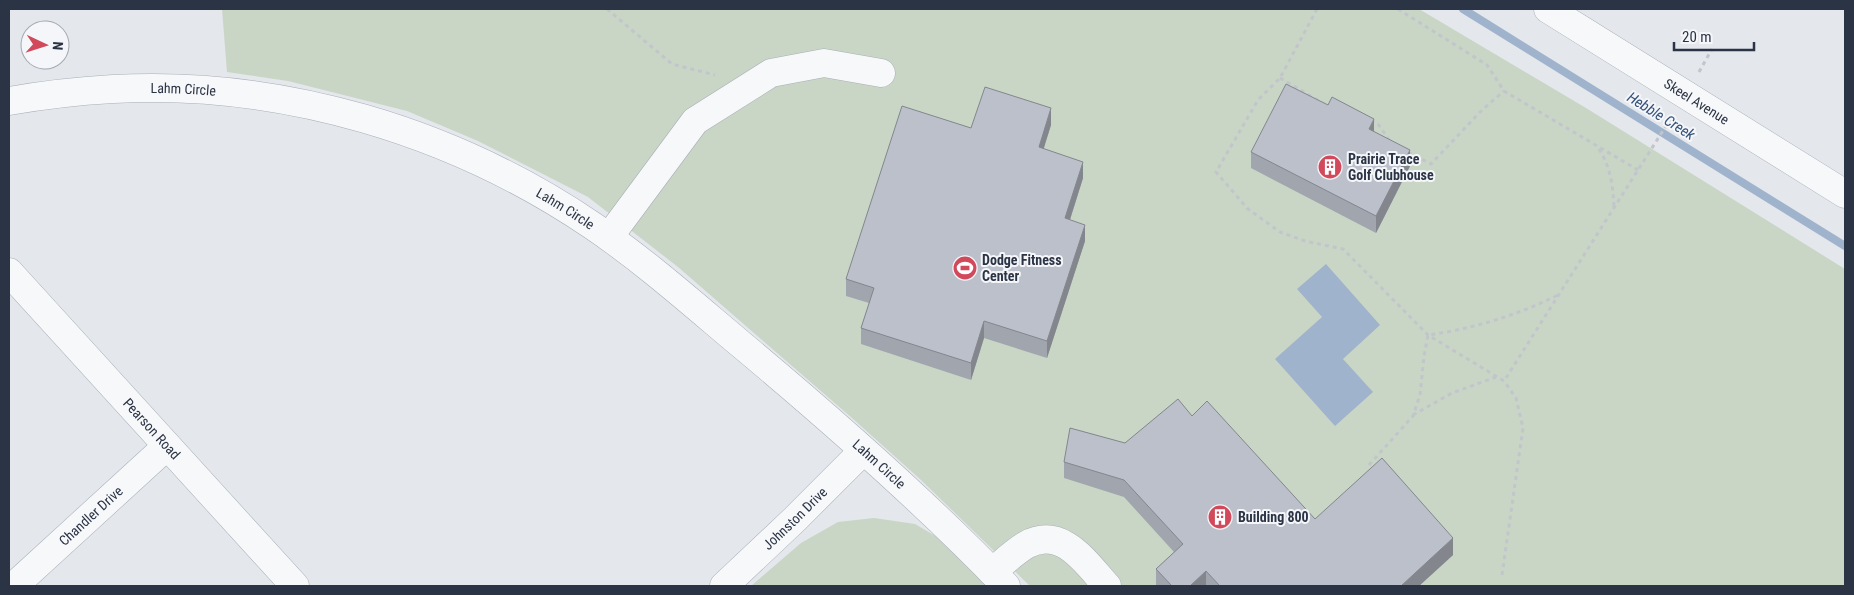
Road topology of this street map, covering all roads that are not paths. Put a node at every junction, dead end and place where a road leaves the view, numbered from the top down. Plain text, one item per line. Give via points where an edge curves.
1 (1548, 9) edge
2 (880, 73) dead end
3 (9, 101) edge
4 (1845, 194) edge
5 (609, 237) junction
6 (9, 272) edge
7 (167, 446) junction
8 (864, 450) junction
9 (999, 579) edge
10 (14, 586) edge
11 (295, 586) edge
12 (724, 586) edge
13 (1107, 586) edge

1 - 4 street, Skeel Avenue
2 - 5 street via 824,63 771,73 694,121
3 - 5 street, Lahm Circle via 105,89 170,88 258,96 346,113 410,133 503,172
5 - 8 street, Lahm Circle
6 - 7 street, Pearson Road
7 - 10 street, Chandler Drive
7 - 11 street, Pearson Road
8 - 9 street, Lahm Circle via 960,538
8 - 12 street, Johnston Drive
9 - 13 street via 1026,545 1044,538 1072,548

